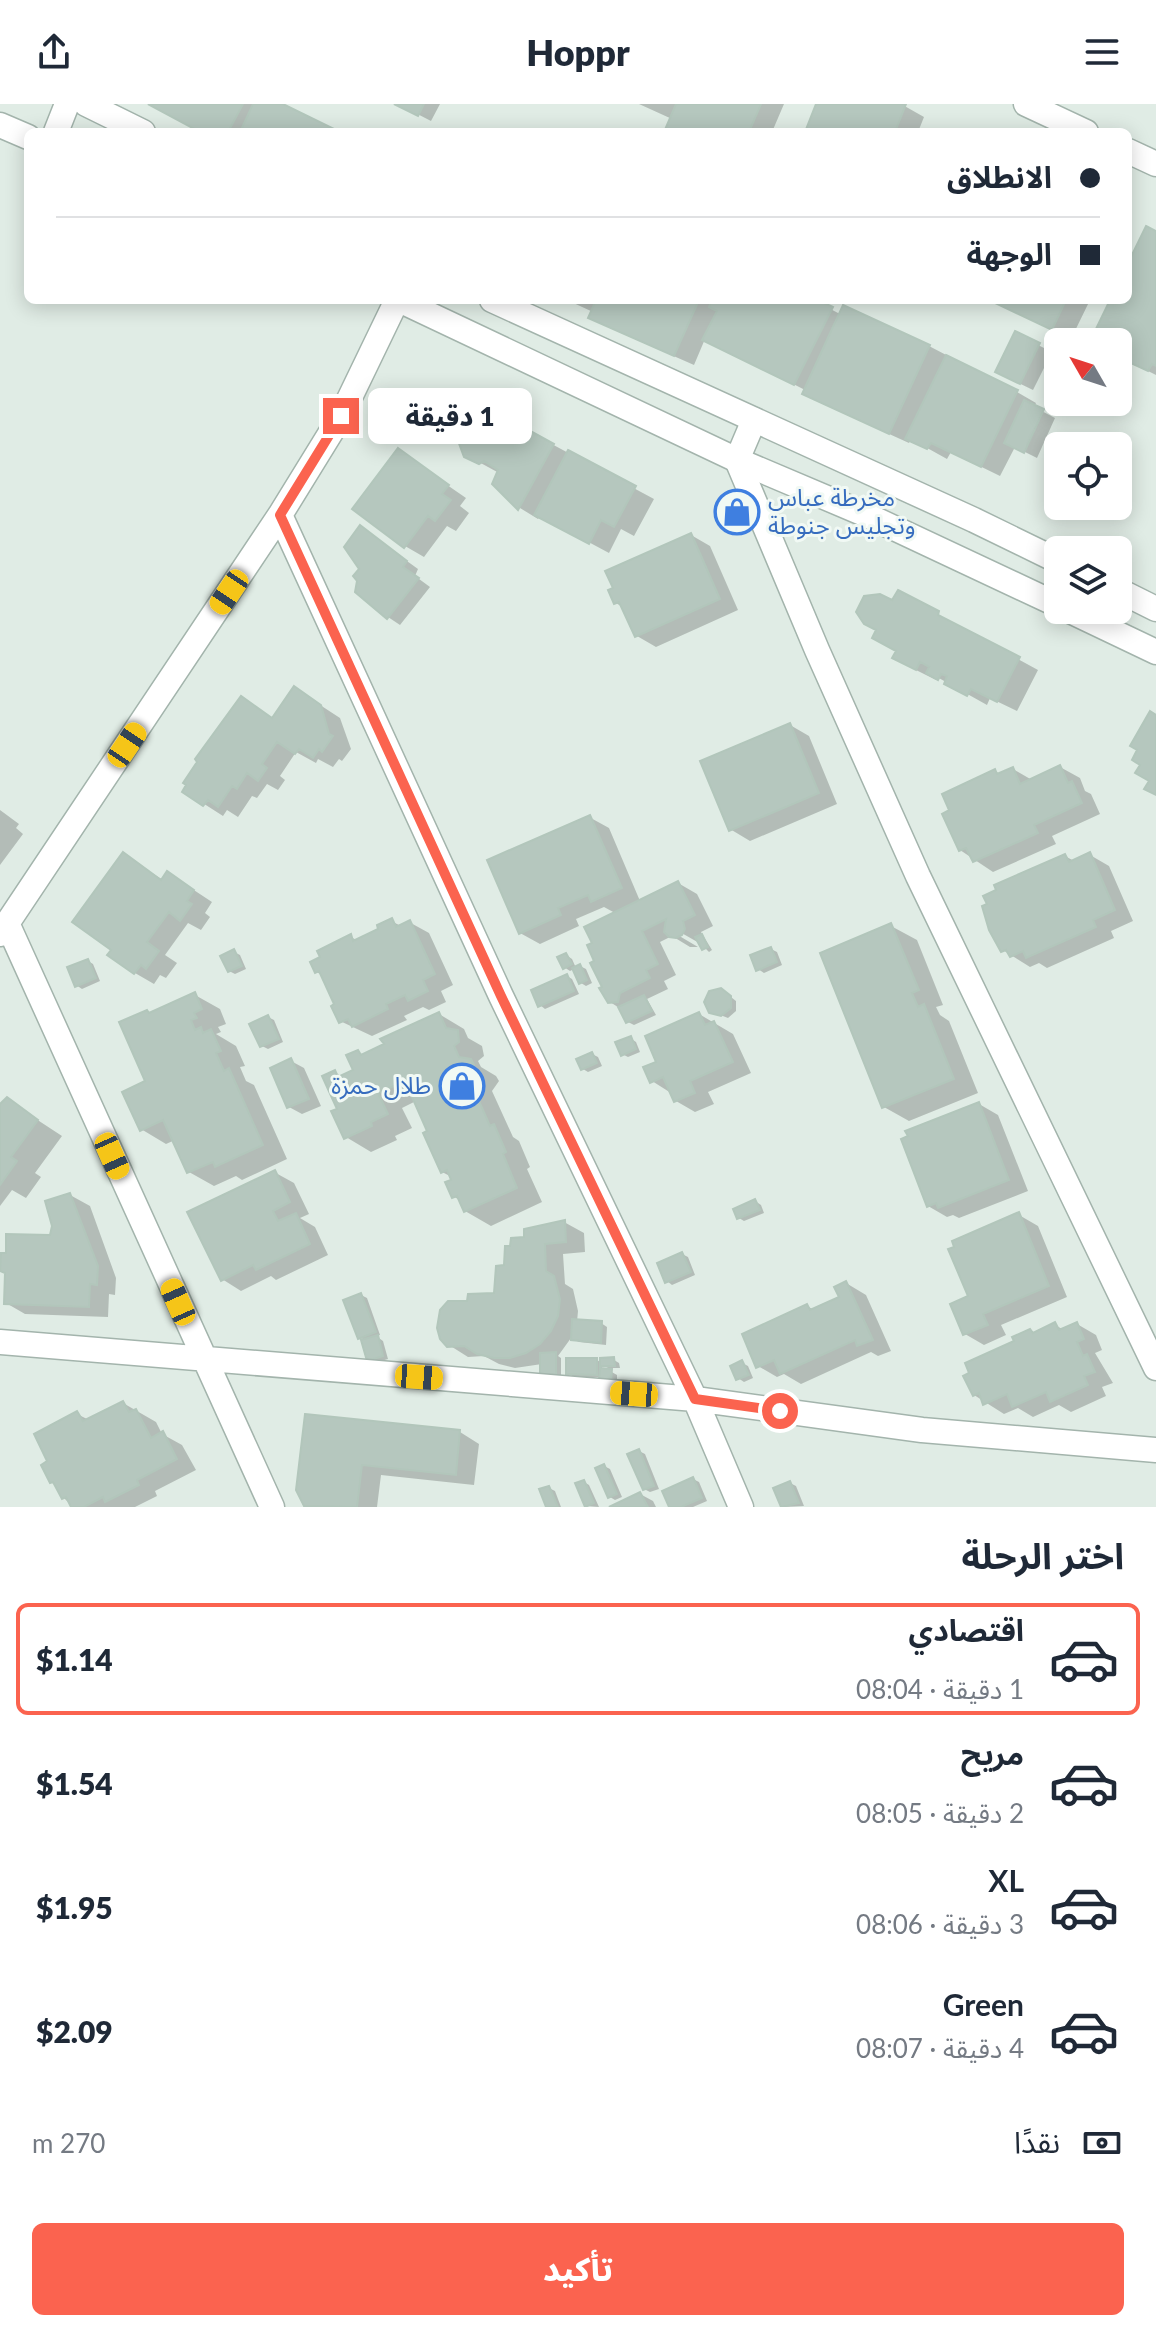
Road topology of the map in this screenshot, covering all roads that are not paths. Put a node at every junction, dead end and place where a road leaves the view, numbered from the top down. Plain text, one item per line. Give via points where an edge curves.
1 (67, 104) edge
2 (86, 104) edge
3 (1026, 104) edge
4 (0, 125) edge
5 (58, 128) edge
6 (135, 128) edge
7 (1077, 128) edge
8 (24, 135) edge
9 (1132, 153) edge
10 (1156, 164) edge
11 (396, 304) edge
12 (406, 304) edge
13 (501, 304) edge
14 (754, 420) junction
15 (737, 460) junction
16 (280, 515) junction
17 (1000, 532) junction
18 (1044, 554) edge
19 (983, 569) junction
20 (1132, 597) edge
21 (1044, 598) edge
22 (1156, 609) edge
23 (1097, 624) edge
24 (1156, 652) edge
25 (4, 929) edge
26 (0, 1342) edge
27 (205, 1360) junction
28 (1156, 1368) edge
29 (695, 1399) junction
30 (1156, 1450) edge
31 (272, 1507) edge
32 (741, 1507) edge

1 - 5 street
2 - 6 street
3 - 7 street
4 - 8 street
9 - 10 street
11 - 16 street via 341,416
12 - 15 street
13 - 14 street
14 - 15 street
14 - 17 street
15 - 19 street
15 - 28 street via 918,876
16 - 25 street
16 - 29 street via 501,996
17 - 18 street
17 - 19 street
19 - 21 street
20 - 22 street
23 - 24 street
25 - 27 street
26 - 27 street
27 - 29 street
27 - 31 street
29 - 30 street via 922,1430
29 - 32 street

